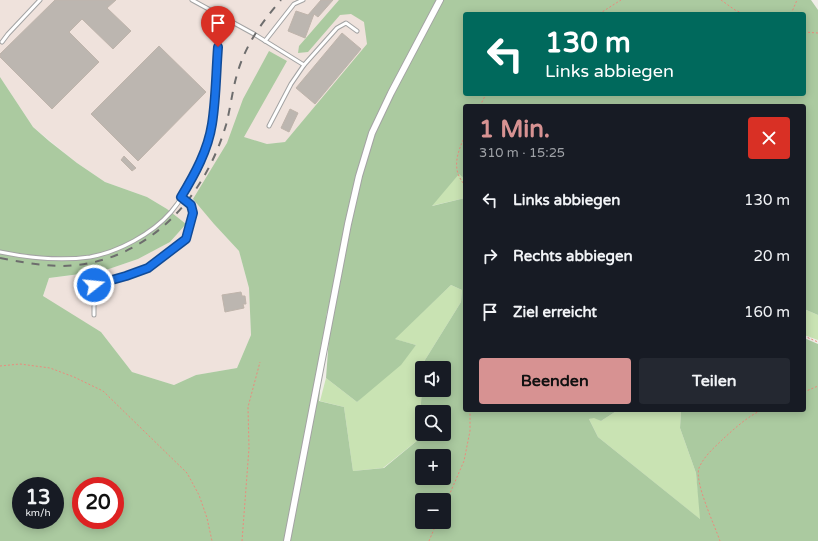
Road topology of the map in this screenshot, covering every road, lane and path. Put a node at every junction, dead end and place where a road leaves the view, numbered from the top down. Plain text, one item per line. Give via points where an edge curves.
1 (40, 0) edge
2 (192, 0) edge
3 (302, 0) edge
4 (440, 0) edge
5 (621, 0) edge
6 (721, 0) edge
7 (797, 0) edge
8 (602, 12) edge
9 (741, 12) edge
10 (792, 12) edge
11 (221, 17) junction
12 (357, 32) dead end
13 (806, 32) edge
14 (818, 33) edge
15 (265, 41) junction
16 (2, 42) dead end
17 (304, 65) junction
18 (269, 126) dead end
19 (463, 141) edge
20 (463, 182) edge
21 (181, 197) junction
22 (0, 252) edge
23 (94, 315) dead end
24 (806, 337) edge
25 (818, 342) edge
26 (260, 362) dead end
27 (0, 366) edge
28 (818, 386) edge
29 (806, 391) edge
30 (470, 412) edge
31 (758, 412) edge
32 (450, 493) edge
33 (434, 529) edge
34 (212, 541) edge
35 (242, 541) edge
36 (287, 541) edge
37 (429, 541) edge
38 (720, 541) edge

1 - 16 lane
2 - 11 lane
3 - 15 lane via 294,4
4 - 36 street via 372,133 359,176
5 - 8 path
6 - 9 path
7 - 10 path
11 - 15 lane
11 - 21 lane via 212,124 196,172
12 - 17 lane via 346,23 337,28
13 - 14 path
15 - 17 lane
17 - 18 lane
19 - 20 path via 456,160 459,177
21 - 22 lane via 171,212 156,226 117,249 90,256 66,258 41,258
21 - 23 lane via 191,205 193,213 186,239 148,268 94,285
24 - 25 path
26 - 35 path via 248,407 249,448
27 - 34 path via 20,364 50,368 103,392 188,473 207,518
28 - 29 path
30 - 32 path via 470,431 464,462
31 - 38 path via 708,454 699,469 704,497
33 - 37 path

